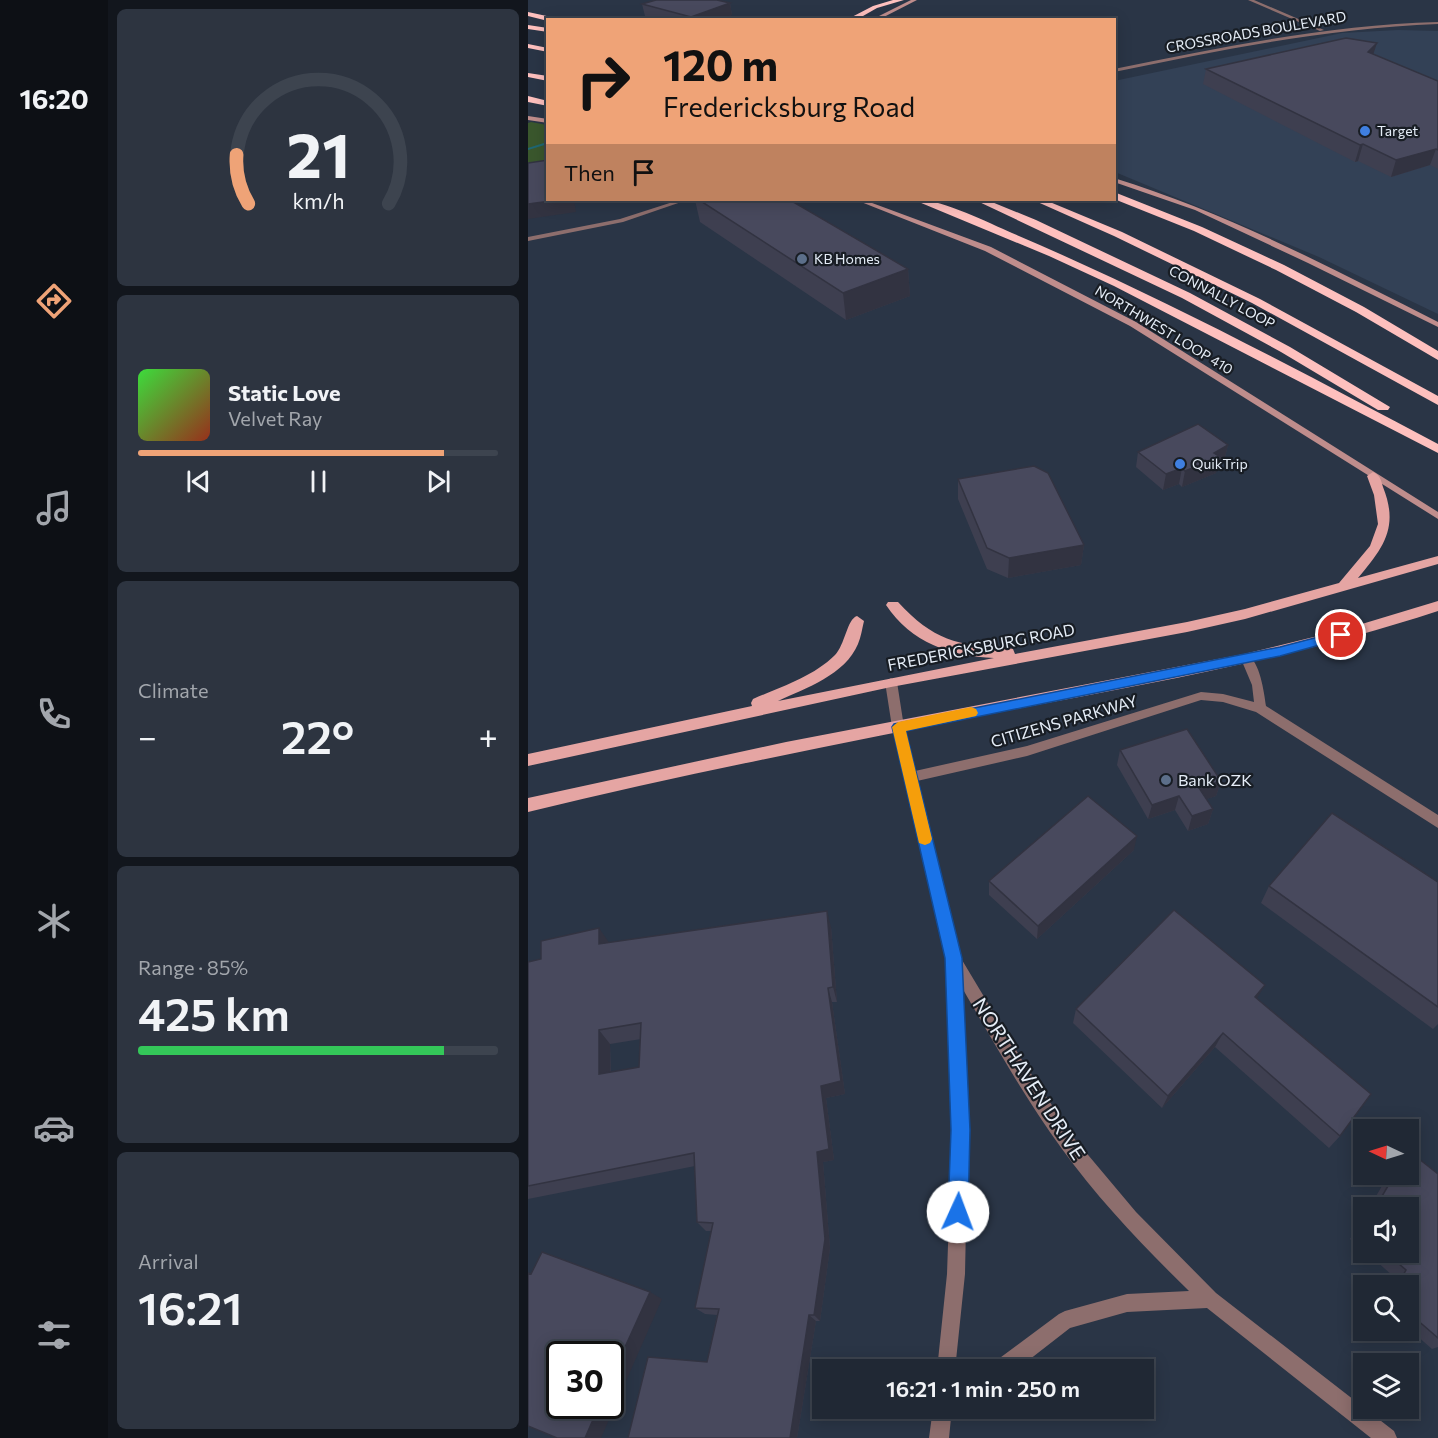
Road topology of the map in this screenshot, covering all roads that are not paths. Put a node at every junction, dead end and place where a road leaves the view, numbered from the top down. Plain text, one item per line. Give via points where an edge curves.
1 (902, 0) edge
2 (915, 0) edge
3 (1250, 0) edge
4 (528, 14) edge
5 (546, 18) edge
6 (853, 18) edge
7 (877, 18) edge
8 (1438, 23) edge
9 (528, 27) edge
10 (546, 30) edge
11 (1322, 30) junction
12 (528, 46) edge
13 (546, 50) edge
14 (1116, 71) edge
15 (528, 76) edge
16 (546, 79) edge
17 (528, 99) edge
18 (546, 104) edge
19 (528, 105) edge
20 (546, 109) edge
21 (528, 118) edge
22 (546, 121) edge
23 (1116, 181) edge
24 (1116, 196) edge
25 (681, 201) edge
26 (862, 201) edge
27 (922, 201) edge
28 (982, 201) edge
29 (1040, 201) edge
30 (528, 239) edge
31 (1438, 325) edge
32 (1438, 357) edge
33 (1438, 401) edge
34 (1438, 443) edge
35 (1438, 449) edge
36 (1373, 476) junction
37 (1419, 504) junction
38 (1438, 508) edge
39 (1438, 516) edge
40 (1438, 560) edge
41 (1344, 586) junction
42 (893, 605) dead end
43 (1438, 606) edge
44 (856, 621) dead end
45 (1035, 655) junction
46 (1247, 658) junction
47 (891, 682) junction
48 (1260, 708) junction
49 (735, 714) junction
50 (898, 727) junction
51 (528, 760) edge
52 (910, 777) junction
53 (528, 805) edge
54 (1438, 822) edge
55 (954, 958) junction
56 (1210, 1299) junction
57 (947, 1359) edge
58 (1014, 1359) edge
59 (942, 1419) edge
60 (939, 1438) edge
61 (1388, 1438) edge

1 - 6 highway
2 - 7 main road
3 - 11 street
4 - 5 highway
8 - 11 street, CROSSROADS BOULEVARD
9 - 10 highway
11 - 14 street, CROSSROADS BOULEVARD
12 - 13 highway
15 - 16 highway
17 - 18 highway
19 - 20 highway
21 - 22 main road
23 - 31 main road via 1197,209
24 - 32 highway via 1272,263 1341,298
25 - 30 street via 621,221
26 - 36 main road, NORTHWEST LOOP 410 via 988,249 1133,324
27 - 35 highway via 1090,269
28 - 34 highway, CONNALLY LOOP via 1059,233 1188,297 1381,406
29 - 33 highway, CONNALLY LOOP via 1118,234 1256,302
36 - 37 main road, NORTHWEST LOOP 410
36 - 41 main road via 1386,514 1383,532 1378,545
37 - 38 main road
37 - 39 main road, NORTHWEST LOOP 410
40 - 41 main road, FREDERICKSBURG ROAD
41 - 45 main road, FREDERICKSBURG ROAD via 1187,627
42 - 45 main road via 910,626 942,645 973,652
43 - 46 main road
44 - 49 main road via 848,649 828,668
45 - 47 main road, FREDERICKSBURG ROAD
46 - 48 street via 1258,685
46 - 50 main road
47 - 49 main road, FREDERICKSBURG ROAD
47 - 50 street
48 - 52 street, CITIZENS PARKWAY via 1201,696 1027,751
48 - 54 street, CITIZENS PARKWAY
49 - 51 main road, FREDERICKSBURG ROAD
50 - 52 street
50 - 53 main road via 603,786
52 - 55 street
55 - 56 street, NORTHAVEN DRIVE via 1035,1095 1085,1165 1149,1241
55 - 57 street via 960,1130 956,1274
56 - 58 street via 1127,1303 1065,1320
56 - 61 street, NORTHAVEN DRIVE
59 - 60 street

